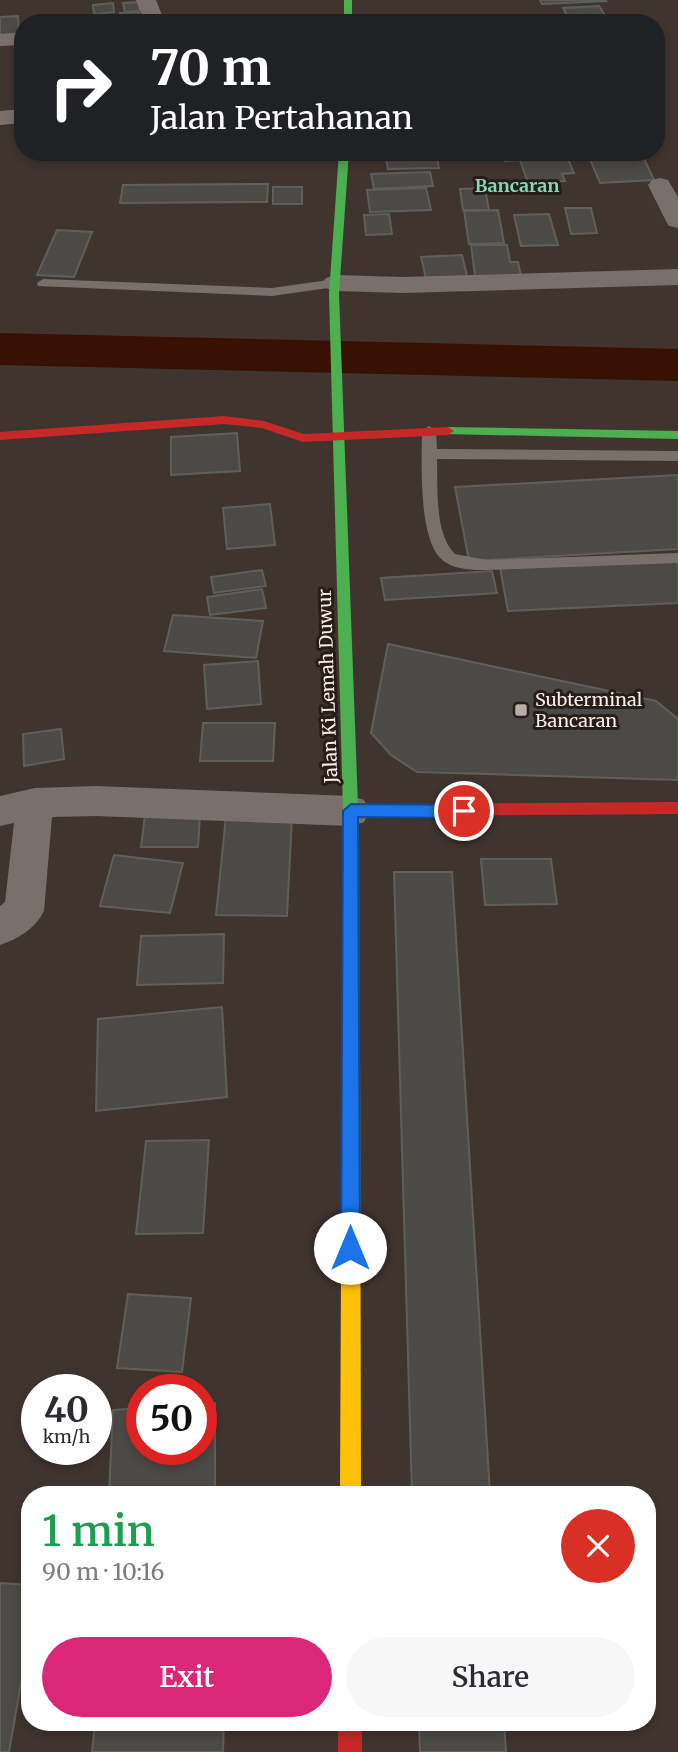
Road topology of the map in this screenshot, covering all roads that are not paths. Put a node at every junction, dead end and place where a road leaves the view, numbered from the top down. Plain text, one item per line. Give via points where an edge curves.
1 (343, 161) edge
2 (660, 185) dead end
3 (678, 221) edge
4 (678, 277) edge
5 (43, 283) dead end
6 (335, 289) junction
7 (339, 430) junction
8 (429, 431) junction
9 (678, 435) edge
10 (0, 436) edge
11 (430, 454) junction
12 (678, 456) edge
13 (678, 558) edge
14 (17, 807) edge
15 (678, 808) edge
16 (351, 811) junction
17 (0, 928) edge
18 (350, 1486) edge
19 (350, 1731) edge
20 (350, 1752) edge

1 - 6 main road, Jalan Ki Lemah Duwur
2 - 3 street
4 - 6 street
5 - 6 lane via 272,292
6 - 7 main road, Jalan Ki Lemah Duwur
7 - 8 main road
7 - 10 main road via 303,438 264,425 224,420
7 - 16 main road, Jalan Ki Lemah Duwur
8 - 9 main road
8 - 11 lane
11 - 12 lane
11 - 13 lane via 436,537 446,556 461,563
14 - 16 street via 96,801
14 - 17 street via 24,911
15 - 16 main road
16 - 18 main road, Jalan Ki Lemah Duwur
19 - 20 main road

